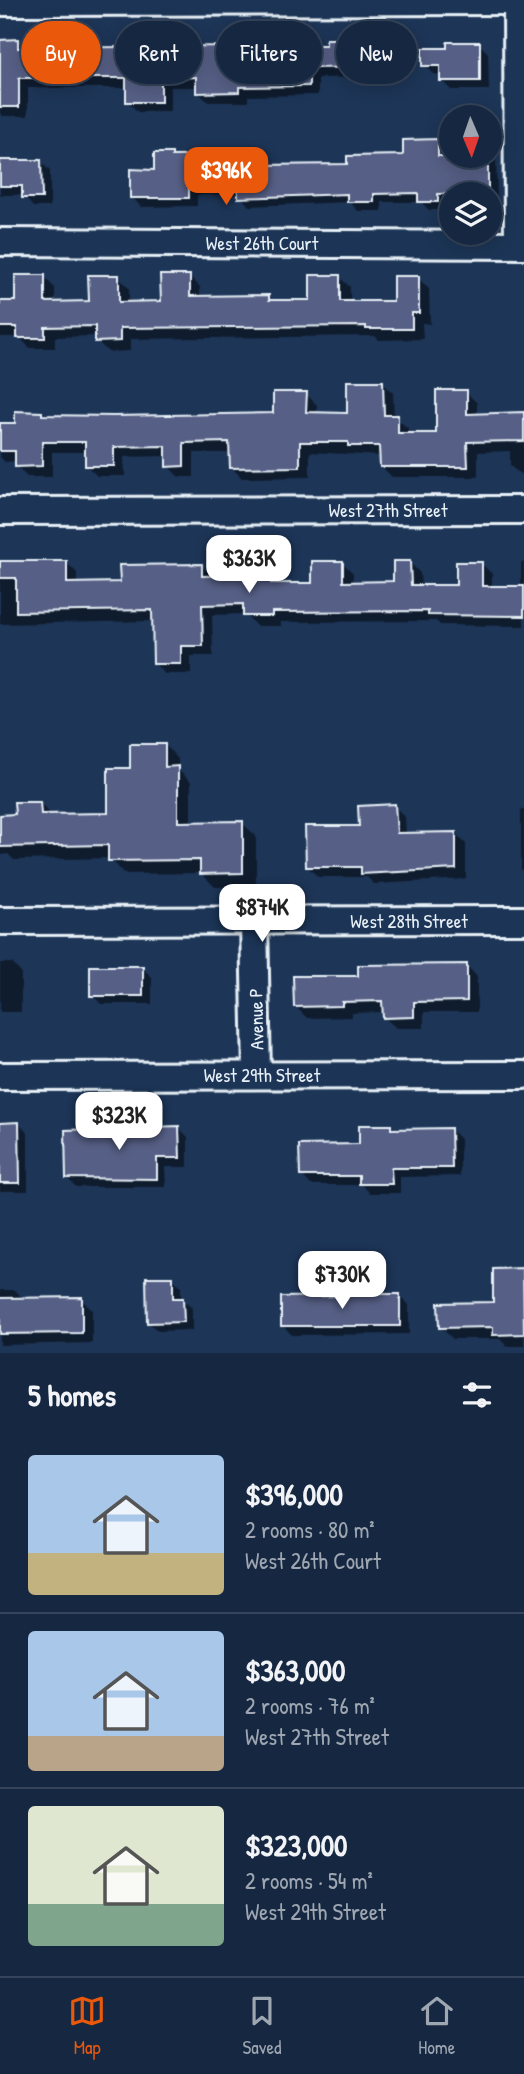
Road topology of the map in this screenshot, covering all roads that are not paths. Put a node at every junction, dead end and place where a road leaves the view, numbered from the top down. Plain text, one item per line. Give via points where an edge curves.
1 (517, 0) edge
2 (524, 1) edge
3 (0, 2) edge
4 (0, 230) edge
5 (439, 231) edge
6 (502, 234) edge
7 (521, 238) edge
8 (0, 242) edge
9 (524, 510) edge
10 (0, 511) edge
11 (254, 920) junction
12 (524, 920) edge
13 (0, 921) edge
14 (257, 1075) junction
15 (524, 1075) edge
16 (0, 1076) edge

1 - 2 street
1 - 3 street
1 - 7 street
4 - 5 street, West 26th Court
6 - 7 street
7 - 8 street, West 26th Court
9 - 10 street, West 27th Street
11 - 12 street, West 28th Street
11 - 13 street, West 28th Street
11 - 14 street, Avenue P
14 - 15 street, West 29th Street
14 - 16 street, West 29th Street

